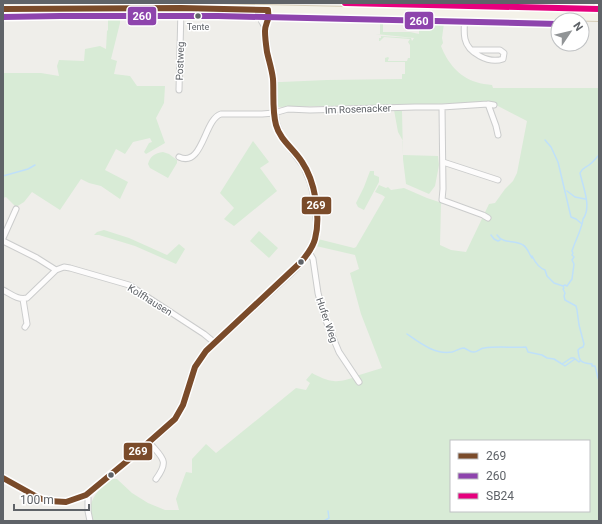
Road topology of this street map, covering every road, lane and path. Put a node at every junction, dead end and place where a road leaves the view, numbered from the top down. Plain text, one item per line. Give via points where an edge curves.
1 (388, 3) edge
2 (597, 3) edge
3 (181, 8) junction
4 (260, 8) edge
5 (3, 9) edge
6 (388, 12) junction
7 (464, 14) junction
8 (598, 17) edge
9 (472, 50) junction
10 (179, 90) dead end
11 (442, 107) junction
12 (274, 110) junction
13 (498, 135) dead end
14 (179, 157) dead end
15 (443, 162) junction
16 (498, 180) dead end
17 (16, 209) dead end
18 (488, 218) dead end
19 (3, 240) edge
20 (309, 252) junction
21 (56, 270) junction
22 (3, 290) edge
23 (23, 299) junction
24 (24, 327) dead end
25 (215, 343) junction
26 (359, 382) dead end
27 (149, 442) junction
28 (3, 478) edge
29 (156, 479) dead end
30 (86, 495) junction
31 (90, 521) edge

1 - 6 street
2 - 8 street
3 - 4 main road
3 - 5 main road
3 - 10 street, Postweg
4 - 6 main road
4 - 12 street via 268,17 265,26 267,53 272,71
6 - 7 main road
7 - 8 main road
7 - 9 street via 464,32
9 - 9 street via 486,58 500,60 504,57 500,50
11 - 12 street, Im Rosenacker
11 - 13 street, Im Rosenacker via 491,105
11 - 15 street
12 - 14 street, Im Rosenacker via 262,114 217,115 194,155 188,159
12 - 20 street via 280,134 301,161 312,183 317,223 315,240
15 - 16 street
15 - 18 street via 442,200
17 - 19 street
19 - 21 street
20 - 25 street via 296,268
20 - 26 street, Hufer Weg via 313,259 324,316 339,352
21 - 23 street via 33,293
21 - 25 street, Kolfhausen via 70,268 129,285
22 - 23 street
23 - 24 street via 27,324
25 - 27 street via 196,367 179,413
27 - 29 street via 163,460 163,466
27 - 30 street
28 - 30 street via 48,501 66,502
30 - 31 street

